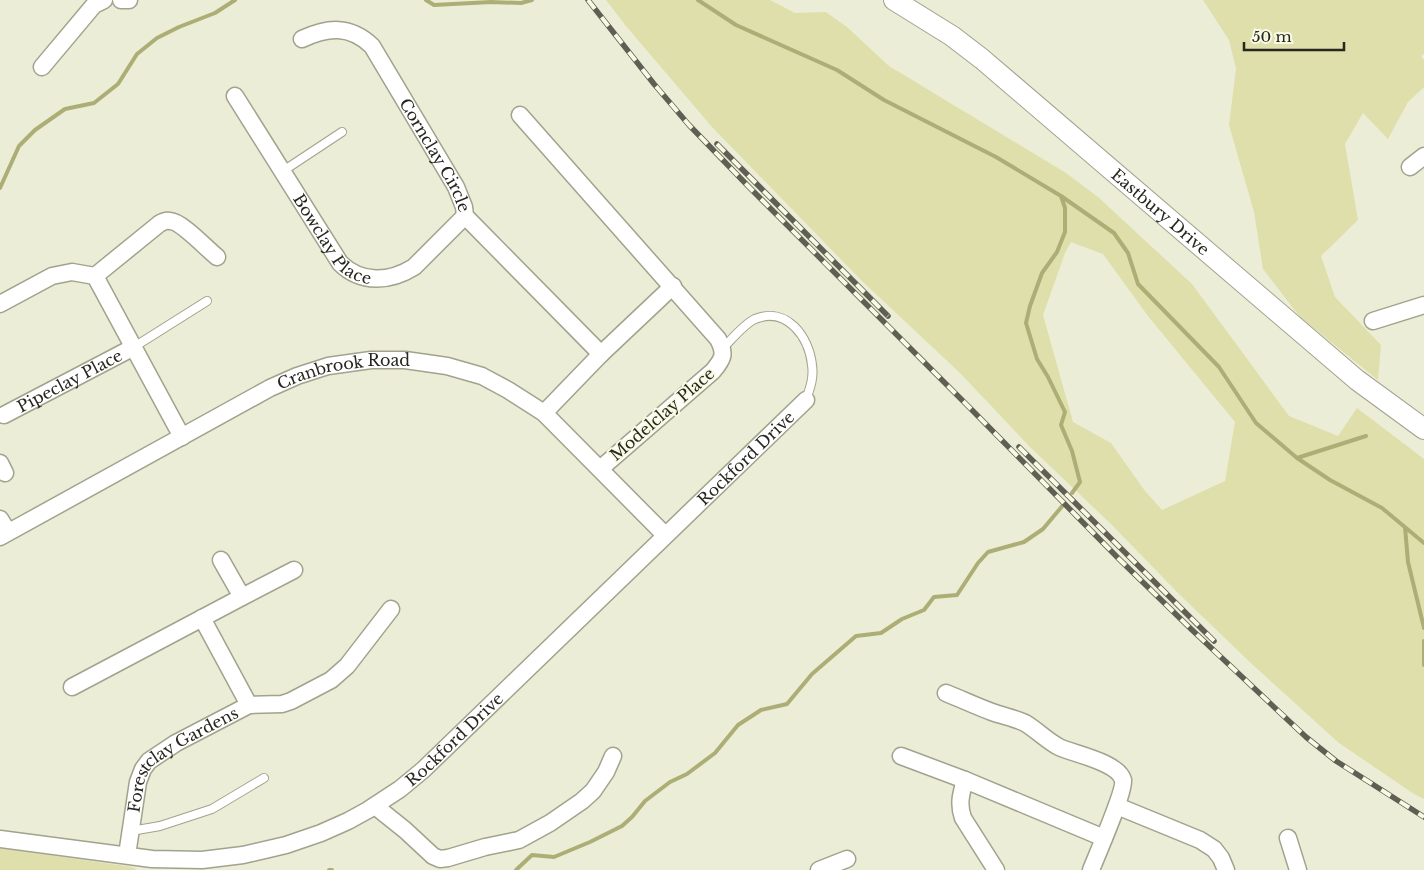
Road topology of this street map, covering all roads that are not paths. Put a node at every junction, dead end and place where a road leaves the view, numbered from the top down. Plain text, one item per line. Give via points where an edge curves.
1 (104, 0) edge
2 (121, 0) edge
3 (129, 0) edge
4 (894, 0) edge
5 (302, 39) dead end
6 (42, 67) dead end
7 (236, 96) dead end
8 (520, 115) dead end
9 (342, 132) dead end
10 (1424, 156) edge
11 (1410, 167) dead end
12 (283, 171) junction
13 (465, 216) junction
14 (217, 257) dead end
15 (95, 276) junction
16 (673, 286) junction
17 (207, 300) dead end
18 (0, 304) edge
19 (1424, 305) edge
20 (1372, 320) dead end
21 (134, 347) junction
22 (723, 348) junction
23 (601, 354) junction
24 (806, 400) joint
25 (544, 413) junction
26 (4, 416) dead end
27 (1424, 430) edge
28 (182, 437) junction
29 (600, 469) junction
30 (3, 530) edge
31 (665, 535) junction
32 (221, 560) dead end
33 (294, 570) dead end
34 (242, 597) junction
35 (391, 609) dead end
36 (202, 618) junction
37 (72, 687) dead end
38 (946, 693) dead end
39 (249, 705) junction
40 (613, 756) dead end
41 (901, 756) dead end
42 (264, 778) dead end
43 (965, 780) junction
44 (375, 806) junction
45 (1117, 806) junction
46 (131, 831) junction
47 (0, 838) edge
48 (1104, 838) junction
49 (1288, 838) dead end
50 (127, 855) junction
51 (847, 859) dead end
52 (152, 865) edge
53 (819, 870) edge
54 (996, 870) edge
55 (1091, 870) edge
56 (1226, 870) edge
57 (1298, 870) edge

1 - 6 street via 94,5
2 - 3 street
4 - 27 street, Eastbury Drive via 982,59 1342,368
5 - 13 street, Cornclay Circle via 316,32 337,29 364,38 372,46 456,187
7 - 12 street, Bowclay Place
8 - 16 street, Modelclay Place
9 - 12 lane
10 - 11 street
12 - 13 street, Bowclay Place via 340,263 358,275 382,279 406,272
13 - 23 street, Cornclay Circle
14 - 15 street via 179,224 164,221
15 - 18 street via 72,272 52,276
15 - 21 street, Pipeclay Place
16 - 22 street, Modelclay Place
16 - 23 street
17 - 21 lane
19 - 20 street
21 - 26 street, Pipeclay Place
21 - 28 street, Pipeclay Place
22 - 24 lane via 756,319 778,317 794,325 803,336 813,366
22 - 29 street, Modelclay Place via 722,360 712,372
23 - 25 street
24 - 31 street, Rockford Drive
25 - 28 street, Cranbrook Road via 482,376 447,366 405,360 371,360 328,366 297,376
25 - 29 street, Cranbrook Road
28 - 30 street, Cranbrook Road
29 - 31 street, Cranbrook Road
31 - 44 street, Rockford Drive via 423,770
32 - 34 street
33 - 34 street
34 - 36 street
35 - 39 street, Forestclay Gardens via 347,666 331,680 282,704
36 - 37 street
36 - 39 street, Forestclay Gardens
38 - 45 street via 1019,721 1053,744 1113,769 1123,779
39 - 46 street, Forestclay Gardens via 149,760 138,782
40 - 44 street via 593,791 550,822 519,840 448,858 433,856
41 - 43 street
42 - 46 lane via 212,809 160,826
43 - 48 street
43 - 54 street via 960,801 963,818
44 - 52 street, Rockford Drive via 321,833 286,845 243,855
45 - 48 street
45 - 56 street via 1200,840 1214,849
46 - 50 street, Forestclay Gardens
47 - 50 street, Rockford Drive
48 - 55 street
49 - 57 street
50 - 52 street, Rockford Drive
51 - 53 street

